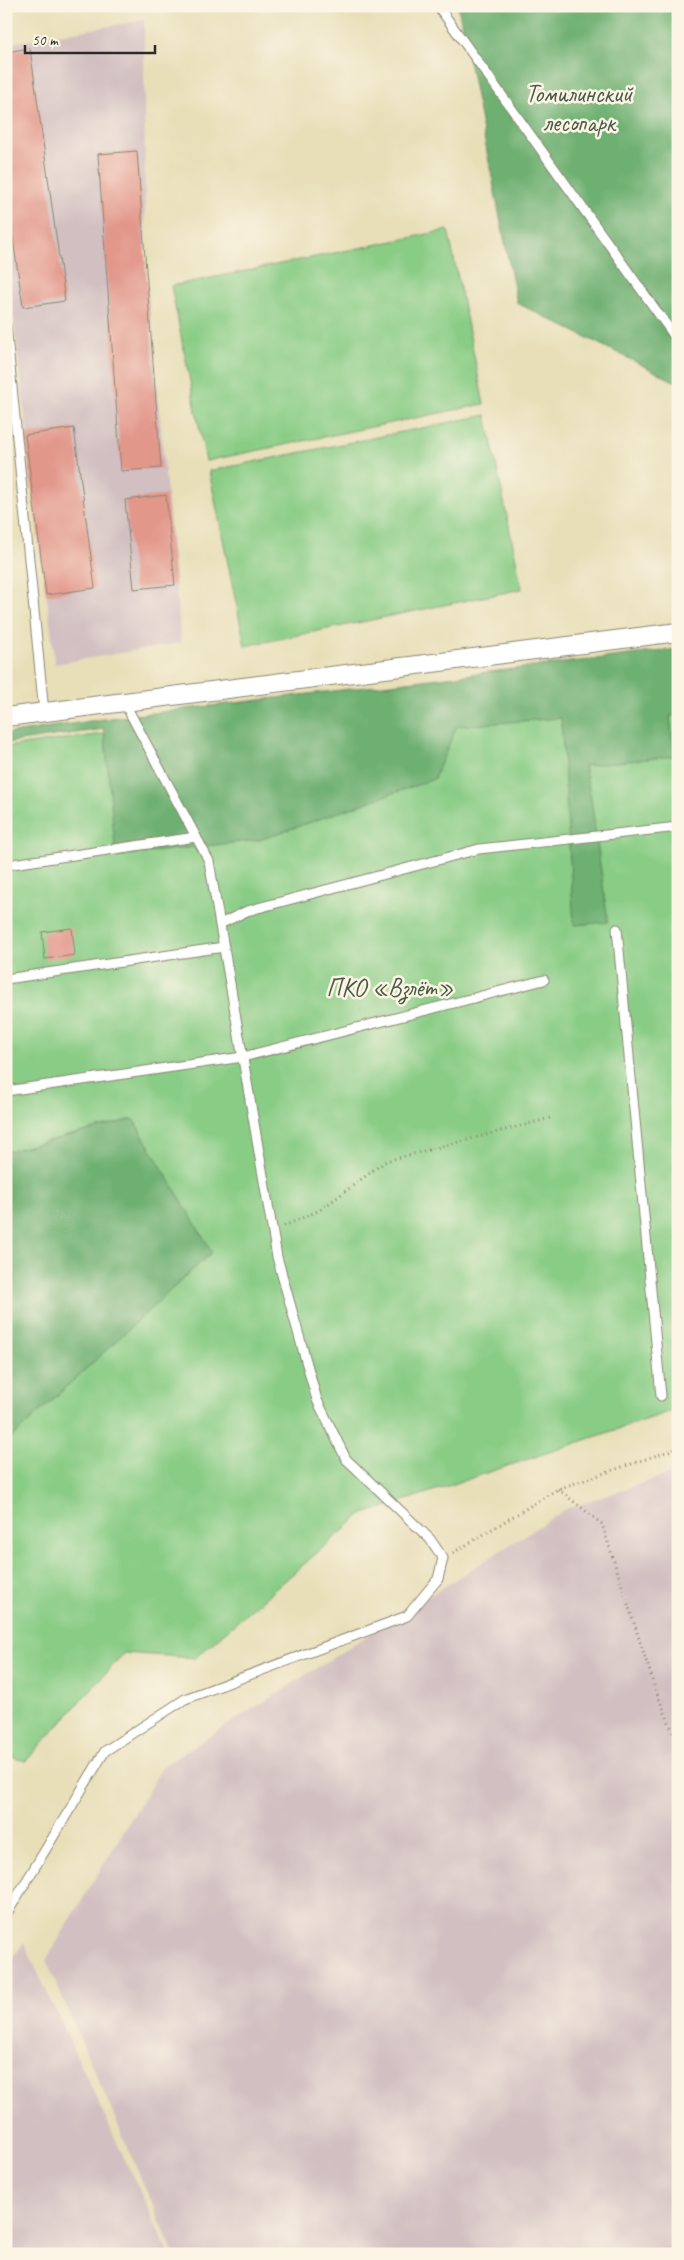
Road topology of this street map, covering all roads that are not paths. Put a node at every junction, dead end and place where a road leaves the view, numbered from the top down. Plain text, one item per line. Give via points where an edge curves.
1 (438, 6) edge
2 (6, 326) edge
3 (678, 341) edge
4 (678, 632) edge
5 (124, 702) junction
6 (44, 712) junction
7 (6, 717) edge
8 (678, 826) edge
9 (196, 837) junction
10 (6, 865) edge
11 (220, 924) junction
12 (617, 929) dead end
13 (224, 947) junction
14 (6, 979) edge
15 (544, 980) dead end
16 (242, 1057) junction
17 (6, 1090) edge
18 (661, 1396) dead end
19 (6, 1915) edge

1 - 3 lane
2 - 6 lane
4 - 5 street
5 - 6 street
5 - 9 lane
6 - 7 street
8 - 11 lane via 479,849 247,911
9 - 10 lane
9 - 11 lane via 209,861
11 - 13 lane
12 - 18 lane
13 - 14 lane
13 - 16 lane
15 - 16 lane
16 - 17 lane
16 - 19 lane via 277,1257 318,1400 346,1459 430,1539 443,1558 438,1579 407,1616 185,1699 105,1751

